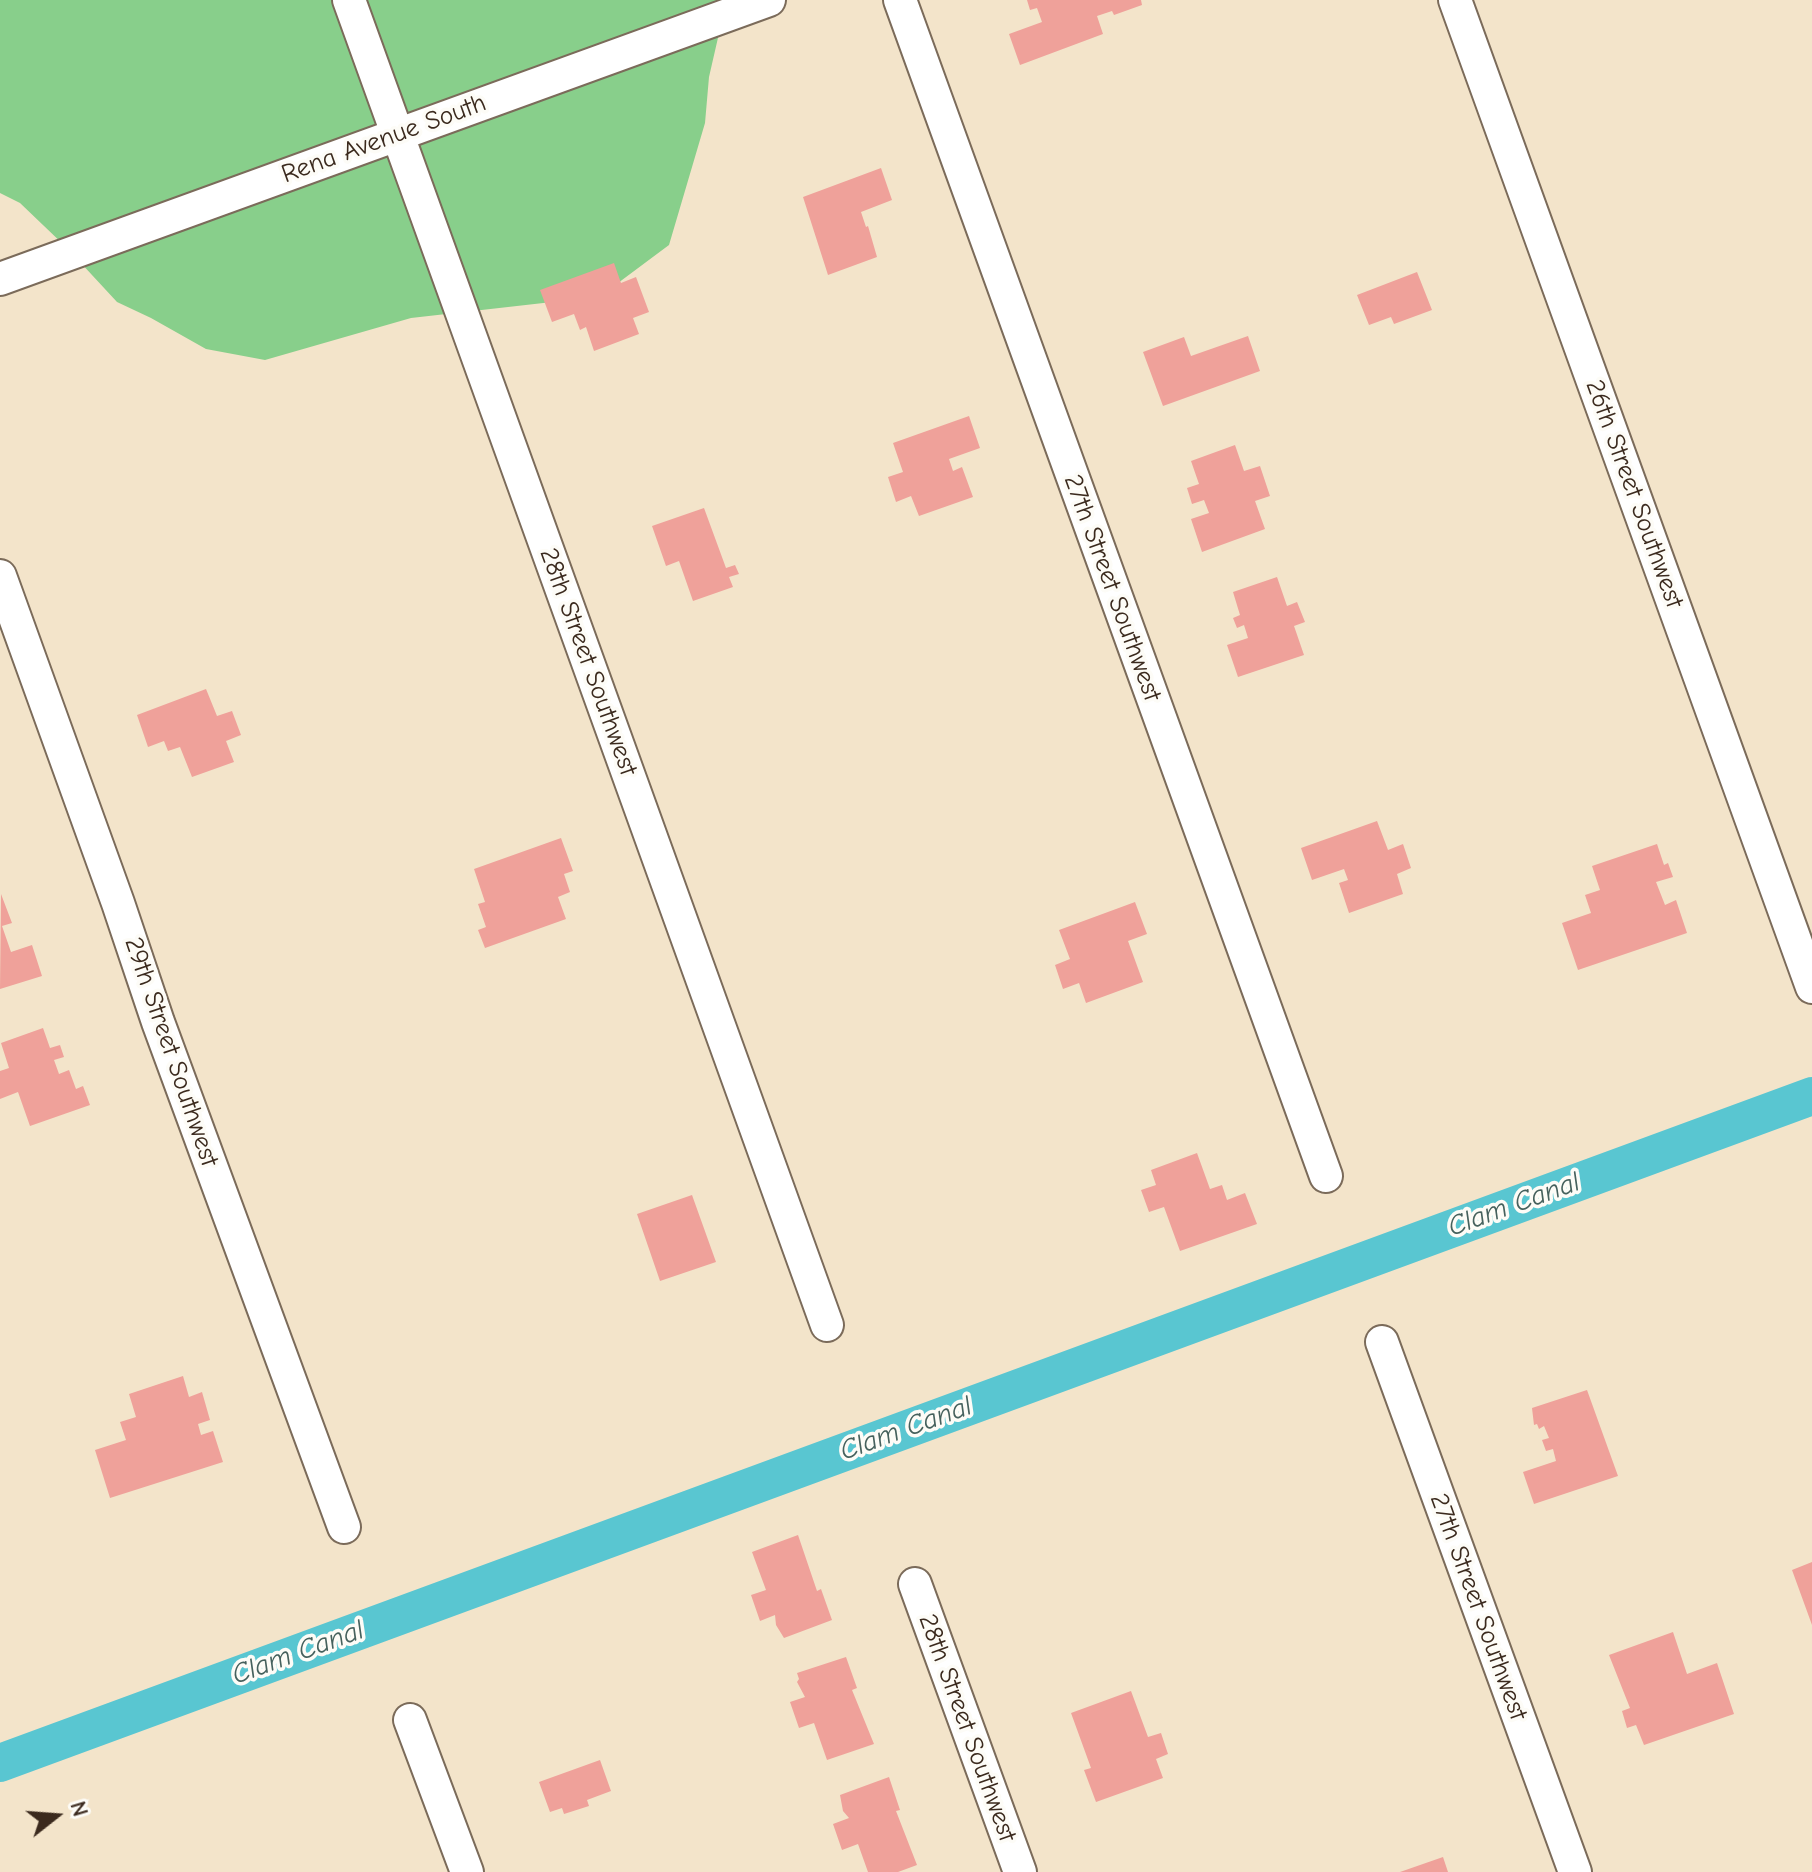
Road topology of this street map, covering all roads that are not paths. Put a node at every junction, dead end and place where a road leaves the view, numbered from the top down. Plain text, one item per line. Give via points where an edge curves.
1 (349, 0) edge
2 (769, 0) edge
3 (900, 0) edge
4 (1455, 0) edge
5 (397, 135) junction
6 (0, 279) edge
7 (0, 576) edge
8 (1812, 987) edge
9 (1326, 1176) dead end
10 (827, 1325) dead end
11 (1382, 1342) dead end
12 (344, 1527) dead end
13 (915, 1584) dead end
14 (410, 1720) dead end
15 (467, 1872) edge
16 (1020, 1872) edge
17 (1575, 1872) edge

1 - 5 street, 28th Street Southwest
2 - 5 street, Rena Avenue South
3 - 9 street, 27th Street Southwest
4 - 8 street, 26th Street Southwest
5 - 6 street, Rena Avenue South
5 - 10 street, 28th Street Southwest
7 - 12 street, 29th Street Southwest
11 - 17 street, 27th Street Southwest
13 - 16 street, 28th Street Southwest
14 - 15 street

